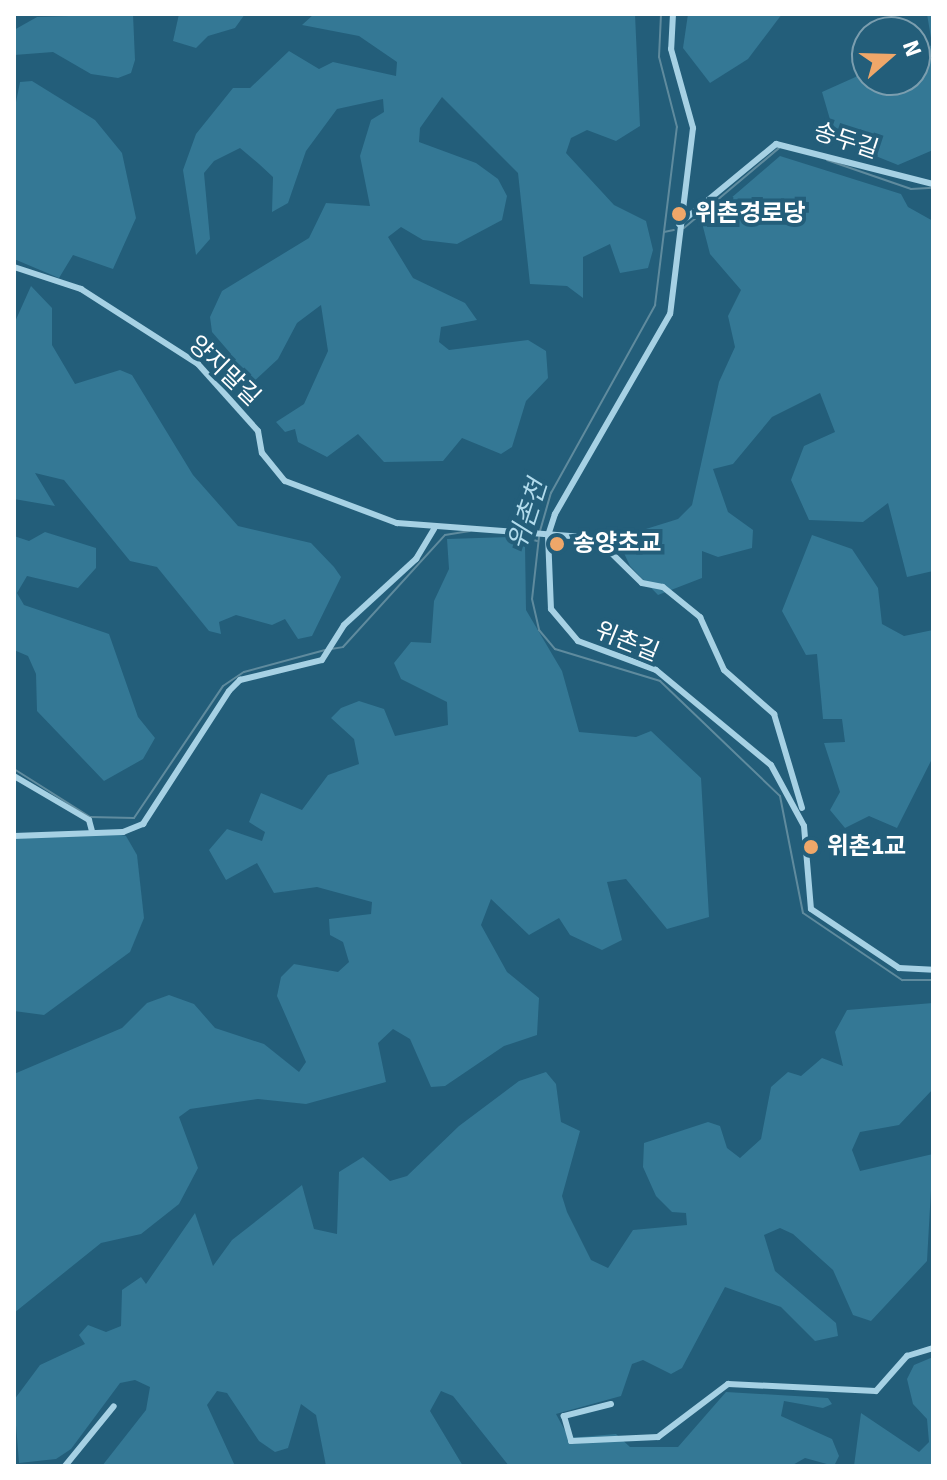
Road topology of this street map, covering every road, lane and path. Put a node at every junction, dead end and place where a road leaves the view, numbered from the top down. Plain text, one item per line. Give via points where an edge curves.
1 (673, 14) edge
2 (933, 184) edge
3 (679, 224) junction
4 (14, 267) edge
5 (434, 529) junction
6 (546, 535) junction
7 (14, 776) edge
8 (801, 818) junction
9 (92, 831) junction
10 (14, 836) edge
11 (933, 970) edge
12 (933, 1348) edge
13 (611, 1404) dead end
14 (114, 1406) dead end
15 (65, 1466) edge

1 - 3 street via 671,49 693,128
2 - 3 street, 송두길 via 793,143 776,144
3 - 6 street via 670,314
4 - 5 street, 양지말길 via 81,289 198,364 258,431 262,453 285,481 350,511
5 - 6 street, 양지말길
5 - 9 street via 416,559 331,644 322,660 240,680 148,819 130,831
6 - 8 street, 위촌길 via 551,609 562,630 656,670 725,722 771,765
6 - 8 street, 양지말길 via 596,538 642,583 663,587 700,617 724,670 774,714
7 - 9 street via 89,820
8 - 11 street, 위촌길 via 811,909 899,968
9 - 10 street
12 - 13 street via 907,1356 876,1391 728,1384 658,1437 571,1441 564,1416
14 - 15 street

